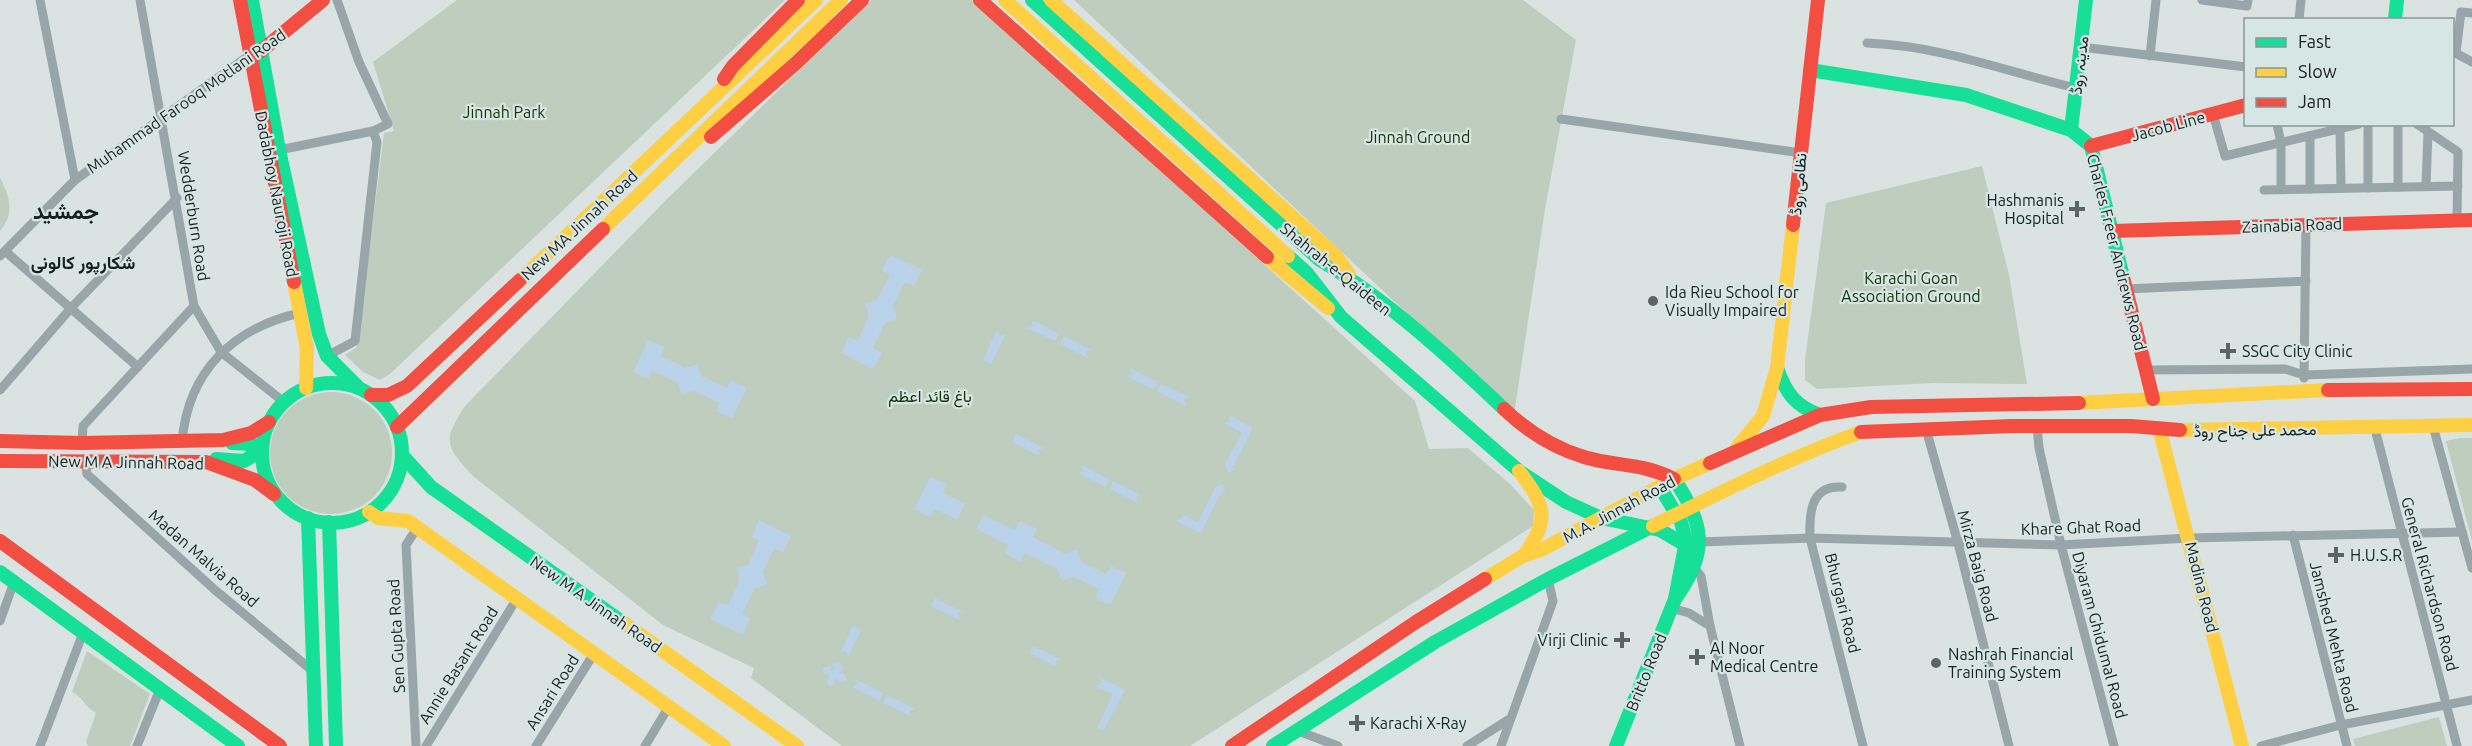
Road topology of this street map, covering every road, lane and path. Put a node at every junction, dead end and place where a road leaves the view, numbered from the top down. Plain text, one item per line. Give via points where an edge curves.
1 (40, 0) edge
2 (140, 0) edge
3 (240, 0) edge
4 (252, 0) edge
5 (323, 0) edge
6 (337, 0) edge
7 (798, 0) edge
8 (816, 0) edge
9 (841, 0) edge
10 (862, 0) edge
11 (980, 0) edge
12 (1005, 0) edge
13 (1032, 0) edge
14 (1051, 0) edge
15 (1818, 0) edge
16 (2086, 0) edge
17 (2157, 0) edge
18 (2202, 0) edge
19 (2248, 0) edge
20 (2301, 0) edge
21 (2397, 0) edge
22 (2472, 13) edge
23 (2299, 18) edge
24 (2395, 18) edge
25 (1867, 43) dead end
26 (2081, 47) junction
27 (255, 52) junction
28 (2454, 52) edge
29 (2150, 56) junction
30 (2472, 62) edge
31 (2244, 68) edge
32 (1810, 70) junction
33 (2076, 87) junction
34 (710, 102) junction
35 (2244, 106) edge
36 (2213, 114) junction
37 (162, 116) junction
38 (1562, 119) dead end
39 (2277, 126) edge
40 (2351, 126) edge
41 (2368, 126) edge
42 (2398, 126) edge
43 (2420, 126) edge
44 (2340, 129) junction
45 (2071, 130) junction
46 (373, 131) junction
47 (2428, 132) junction
48 (2310, 136) junction
49 (2281, 143) junction
50 (2091, 146) junction
51 (279, 150) junction
52 (1801, 153) junction
53 (75, 180) junction
54 (651, 183) junction
55 (2426, 186) junction
56 (2458, 186) junction
57 (2397, 187) junction
58 (2341, 188) junction
59 (2368, 188) junction
60 (2264, 189) dead end
61 (2281, 189) junction
62 (2310, 189) junction
63 (177, 198) junction
64 (2457, 220) junction
65 (2472, 220) edge
66 (2306, 225) junction
67 (2112, 231) junction
68 (3, 254) edge
69 (1320, 260) junction
70 (1307, 273) junction
71 (2306, 281) junction
72 (1355, 282) junction
73 (2126, 288) junction
74 (194, 306) junction
75 (71, 308) junction
76 (300, 313) junction
77 (1341, 316) junction
78 (221, 352) junction
79 (327, 356) junction
80 (138, 367) junction
81 (1777, 368) junction
82 (2472, 369) edge
83 (2145, 370) junction
84 (2304, 375) junction
85 (306, 388) junction
86 (2472, 389) edge
87 (0, 390) edge
88 (2303, 390) junction
89 (365, 392) junction
90 (2153, 399) junction
91 (284, 402) junction
92 (1820, 415) junction
93 (269, 422) junction
94 (2472, 425) edge
95 (2037, 426) junction
96 (2433, 426) junction
97 (397, 427) junction
98 (2159, 428) junction
99 (1926, 429) junction
100 (2375, 429) junction
101 (224, 440) junction
102 (0, 441) edge
103 (182, 442) junction
104 (82, 443) junction
105 (402, 454) junction
106 (1731, 454) junction
107 (85, 460) junction
108 (0, 461) edge
109 (206, 462) junction
110 (1519, 471) junction
111 (1674, 479) junction
112 (1660, 487) junction
113 (1842, 487) dead end
114 (279, 498) junction
115 (1692, 506) junction
116 (369, 512) junction
117 (1678, 514) junction
118 (308, 518) junction
119 (1601, 518) junction
120 (328, 522) junction
121 (1652, 527) junction
122 (417, 528) junction
123 (2462, 532) junction
124 (2401, 534) junction
125 (2293, 535) junction
126 (1810, 538) junction
127 (2190, 538) junction
128 (0, 542) edge
129 (1958, 543) junction
130 (1693, 544) junction
131 (2061, 545) junction
132 (1523, 556) junction
133 (1689, 563) junction
134 (2472, 568) edge
135 (0, 572) edge
136 (1548, 579) junction
137 (14, 582) junction
138 (516, 600) junction
139 (1673, 603) junction
140 (0, 621) edge
141 (1710, 626) junction
142 (83, 633) junction
143 (593, 655) junction
144 (314, 672) junction
145 (160, 689) junction
146 (2472, 700) edge
147 (2446, 705) junction
148 (668, 708) junction
149 (1511, 718) junction
150 (2342, 725) junction
151 (1296, 730) junction
152 (236, 745) edge
153 (40, 746) edge
154 (137, 746) edge
155 (280, 746) edge
156 (316, 746) edge
157 (336, 746) edge
158 (416, 746) edge
159 (426, 746) edge
160 (536, 746) edge
161 (645, 746) edge
162 (724, 746) edge
163 (797, 746) edge
164 (1232, 746) edge
165 (1273, 746) edge
166 (1338, 746) edge
167 (1467, 746) edge
168 (1501, 746) edge
169 (1616, 746) edge
170 (1740, 746) edge
171 (1863, 746) edge
172 (2008, 746) edge
173 (2114, 746) edge
174 (2242, 746) edge
175 (2261, 746) edge
176 (2347, 746) edge
177 (2457, 746) edge

1 - 53 street
2 - 37 street, Wedderburn Road
3 - 27 main road, Dadabhoy Nauroji Road
4 - 27 main road
5 - 27 main road, Muhammad Farooq Motlani Road
6 - 46 street via 359,62 388,124
7 - 34 main road via 733,66
8 - 34 main road, New MA Jinnah Road
9 - 54 main road
10 - 54 main road via 721,129
11 - 77 main road via 1307,293
12 - 70 main road, Shahrah-e-Qaideen
13 - 69 main road, Shahrah-e-Qaideen
14 - 72 main road via 1336,256
15 - 32 main road, نظامی روڈ
16 - 26 main road, مدینہ روڈ
17 - 29 street
18 - 19 street via 2247,6
20 - 23 street
21 - 24 main road
22 - 28 street via 2461,12
25 - 33 street via 1959,55
26 - 29 street
26 - 33 main road, مدینہ روڈ
27 - 37 street, Muhammad Farooq Motlani Road
27 - 51 main road
27 - 76 main road, Dadabhoy Nauroji Road
28 - 30 street
29 - 31 street
32 - 45 main road, Charles Freer Andrews Road via 1966,95
32 - 52 main road, نظامی روڈ
33 - 45 main road, مدینہ روڈ
34 - 89 main road, New MA Jinnah Road via 407,386 388,395
35 - 36 main road, Jacob Line
36 - 49 street via 2224,156
36 - 50 main road, Jacob Line
37 - 53 street, Muhammad Farooq Motlani Road
37 - 63 street, Wedderburn Road
38 - 52 street
39 - 49 street
40 - 44 street
41 - 59 street
42 - 57 street
43 - 47 street
44 - 48 street
44 - 58 street
45 - 50 main road, Charles Freer Andrews Road
46 - 51 street
46 - 79 street via 377,142 355,341
47 - 55 street
47 - 56 street via 2458,152
48 - 49 street
48 - 62 street
49 - 61 street
50 - 67 main road, Charles Freer Andrews Road
51 - 79 main road
52 - 81 main road, نظامی روڈ
53 - 68 street, Muhammad Farooq Motlani Road
54 - 97 main road
55 - 56 street
55 - 57 street
56 - 64 street
57 - 59 street
58 - 59 street
58 - 62 street
60 - 61 street
61 - 62 street
63 - 74 street, Wedderburn Road
63 - 75 street
64 - 65 main road, Zainabia Road
64 - 66 main road, Zainabia Road
66 - 67 main road, Zainabia Road
66 - 71 street
67 - 73 main road, Charles Freer Andrews Road
68 - 75 street
69 - 70 main road
69 - 72 main road, Shahrah-e-Qaideen
70 - 77 main road, Shahrah-e-Qaideen
71 - 73 street
71 - 84 street
72 - 111 main road, Shahrah-e-Qaideen via 1459,367 1517,422 1541,438 1584,457 1652,468
73 - 83 main road, Charles Freer Andrews Road
74 - 78 street, Wedderburn Road
74 - 80 street
75 - 80 street
75 - 87 street
76 - 78 street via 258,325
76 - 85 main road, Dadabhoy Nauroji Road via 308,348
77 - 110 main road, Shahrah-e-Qaideen
78 - 91 street, Wedderburn Road
78 - 103 street via 203,375 190,402
79 - 89 main road
80 - 104 street via 83,426
81 - 92 main road, نظامی روڈ via 1787,395 1801,408
81 - 106 main road, نظامی روڈ via 1763,416
82 - 84 street
83 - 84 street via 2285,369
83 - 90 main road, Charles Freer Andrews Road
84 - 88 street
85 - 89 main road via 333,383
85 - 91 main road
86 - 88 main road
88 - 90 main road
89 - 97 main road via 386,409
90 - 92 main road, M.A. Jinnah Road via 1871,407
91 - 93 main road
92 - 106 main road, M.A. Jinnah Road
93 - 101 main road, New M A Jinnah Road via 251,433
93 - 114 main road via 262,448 263,462
94 - 96 main road, محمد علی جناح روڈ
95 - 98 main road, محمد علی جناح روڈ
95 - 99 main road, M.A. Jinnah Road
95 - 131 street, Diyaram Ghidumal Road
96 - 100 main road, محمد علی جناح روڈ
96 - 123 street
97 - 105 main road
98 - 100 main road, محمد علی جناح روڈ
98 - 127 main road, Madina Road
99 - 115 main road, M.A. Jinnah Road via 1845,437
99 - 129 street, Mirza Baig Road
100 - 124 street, General Richardson Road
101 - 103 main road, New M A Jinnah Road
101 - 109 main road via 251,444 254,455 244,461
102 - 104 main road, New M A Jinnah Road
103 - 104 main road, New M A Jinnah Road
105 - 116 main road via 393,488
105 - 163 main road, New M A Jinnah Road via 431,487
106 - 111 main road, M.A. Jinnah Road
107 - 108 main road, New M A Jinnah Road
107 - 109 main road, New M A Jinnah Road
107 - 144 street, Madan Malvia Road via 87,474 215,590
109 - 114 main road, New M A Jinnah Road via 255,480
110 - 119 main road, Shahrah-e-Qaideen via 1566,502
110 - 132 main road via 1543,506 1545,518 1541,533
111 - 112 main road, M.A. Jinnah Road
111 - 115 main road, Britto Road
112 - 117 main road, Britto Road
112 - 119 main road, M.A. Jinnah Road
113 - 126 street, Bhurgari Road via 1822,489 1815,500
114 - 118 main road
115 - 117 main road, M.A. Jinnah Road
115 - 130 main road, Britto Road
116 - 120 main road via 350,521
116 - 122 main road via 378,518 408,521
117 - 121 main road, M.A. Jinnah Road
117 - 130 main road, Britto Road
118 - 120 main road
118 - 144 main road
119 - 121 main road, Shahrah-e-Qaideen
119 - 132 main road, M.A. Jinnah Road
120 - 157 main road
121 - 130 main road, Shahrah-e-Qaideen
121 - 136 main road, M.A. Jinnah Road
122 - 138 main road
122 - 158 street, Sen Gupta Road via 406,545
123 - 124 street, Khare Ghat Road
123 - 134 street
124 - 125 street, Khare Ghat Road
124 - 147 street, General Richardson Road
125 - 127 street, Khare Ghat Road
125 - 150 street, Jamshed Mehta Road
126 - 129 street, Khare Ghat Road
126 - 130 street, Khare Ghat Road
126 - 171 street, Bhurgari Road
127 - 131 street, Khare Ghat Road
127 - 174 main road, Madina Road
128 - 155 main road
129 - 131 street, Khare Ghat Road
129 - 172 street, Mirza Baig Road
130 - 133 main road, Britto Road
131 - 173 street, Diyaram Ghidumal Road
132 - 164 main road, M.A. Jinnah Road via 1416,622
133 - 139 main road, Britto Road via 1674,586
133 - 141 street via 1701,576
135 - 137 main road
136 - 149 street via 1553,602
136 - 151 main road, M.A. Jinnah Road via 1435,642
137 - 140 street
137 - 142 main road
138 - 143 main road
138 - 159 street, Annie Basant Road
139 - 141 street
139 - 169 main road, Britto Road
141 - 170 street
142 - 145 main road
142 - 153 street
143 - 148 main road
143 - 160 street, Ansari Road
144 - 156 main road
145 - 152 main road
145 - 154 street
146 - 147 street
147 - 150 street
147 - 177 street, General Richardson Road
148 - 161 street
148 - 162 main road
149 - 167 street
149 - 168 street
150 - 175 street
150 - 176 street, Jamshed Mehta Road
151 - 165 main road, M.A. Jinnah Road
151 - 166 street

